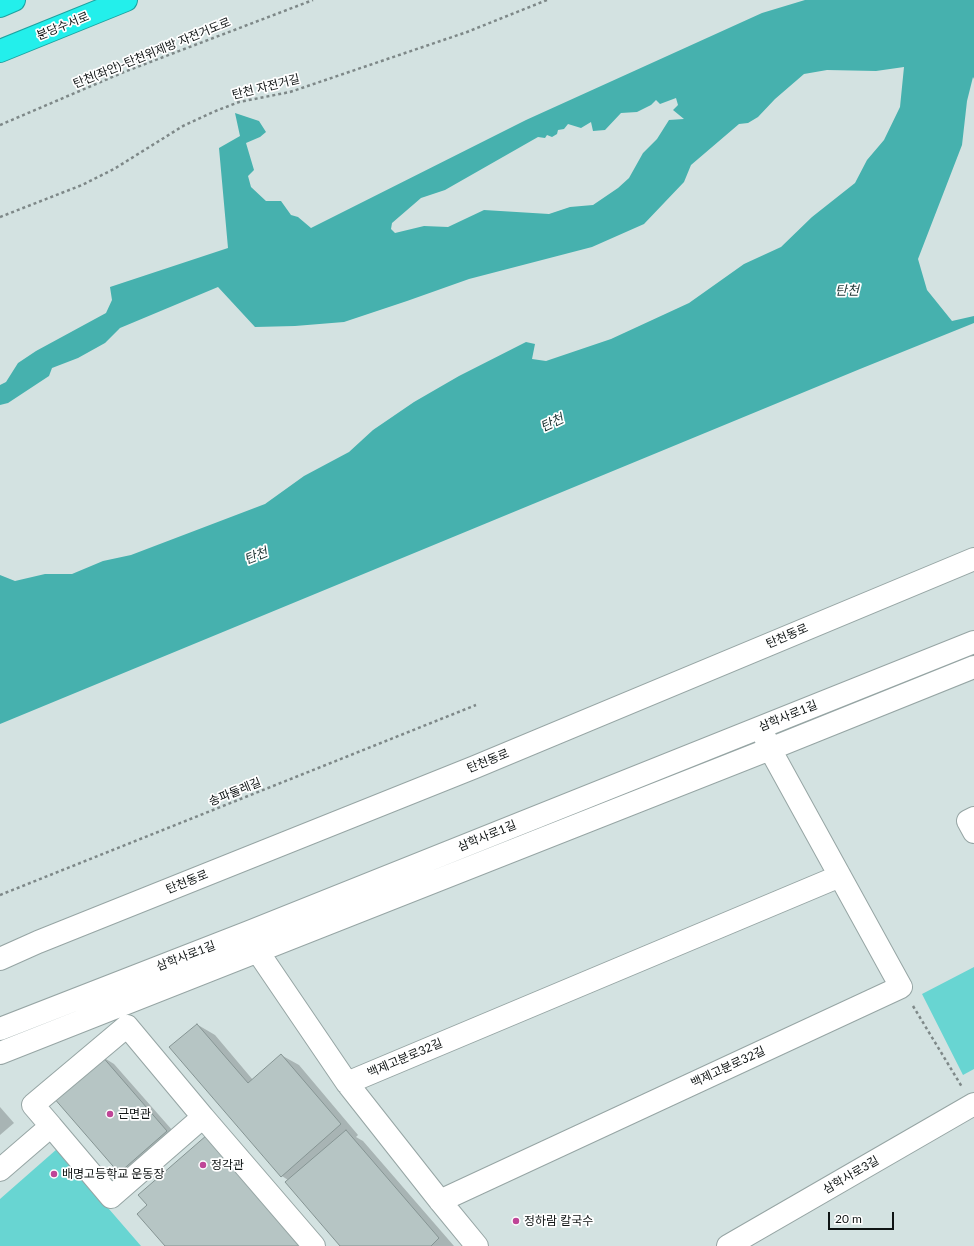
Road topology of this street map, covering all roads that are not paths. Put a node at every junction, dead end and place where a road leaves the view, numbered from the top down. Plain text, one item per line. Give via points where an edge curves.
1 (14, 0) edge
2 (126, 0) edge
3 (0, 6) edge
4 (0, 51) edge
5 (974, 559) edge
6 (974, 642) edge
7 (974, 667) edge
8 (760, 727) junction
9 (770, 749) junction
10 (974, 818) edge
11 (974, 832) edge
12 (840, 876) junction
13 (249, 932) junction
14 (258, 952) junction
15 (0, 960) edge
16 (0, 1029) edge
17 (0, 1053) edge
18 (347, 1083) junction
19 (973, 1106) edge
20 (203, 1117) junction
21 (51, 1126) junction
22 (0, 1170) edge
23 (440, 1201) junction
24 (314, 1246) edge
25 (477, 1246) edge
26 (728, 1246) edge

1 - 3 highway
2 - 4 highway, 분당수서로
5 - 15 street, 탄천동로 via 475,767 38,942
6 - 8 street, 삼학사로1길
7 - 9 street, 삼학사로1길
8 - 9 street
8 - 13 street, 삼학사로1길
9 - 12 street
9 - 14 street, 삼학사로1길
10 - 11 street via 968,821
12 - 18 street, 백제고분로32길
12 - 23 street, 백제고분로32길 via 901,986
13 - 14 street
13 - 16 street, 삼학사로1길
14 - 17 street, 삼학사로1길
14 - 18 street
18 - 23 street
19 - 26 street, 삼학사로3길
20 - 21 street via 111,1197
20 - 21 street via 127,1026 33,1105
20 - 24 street
21 - 22 street
23 - 25 street

